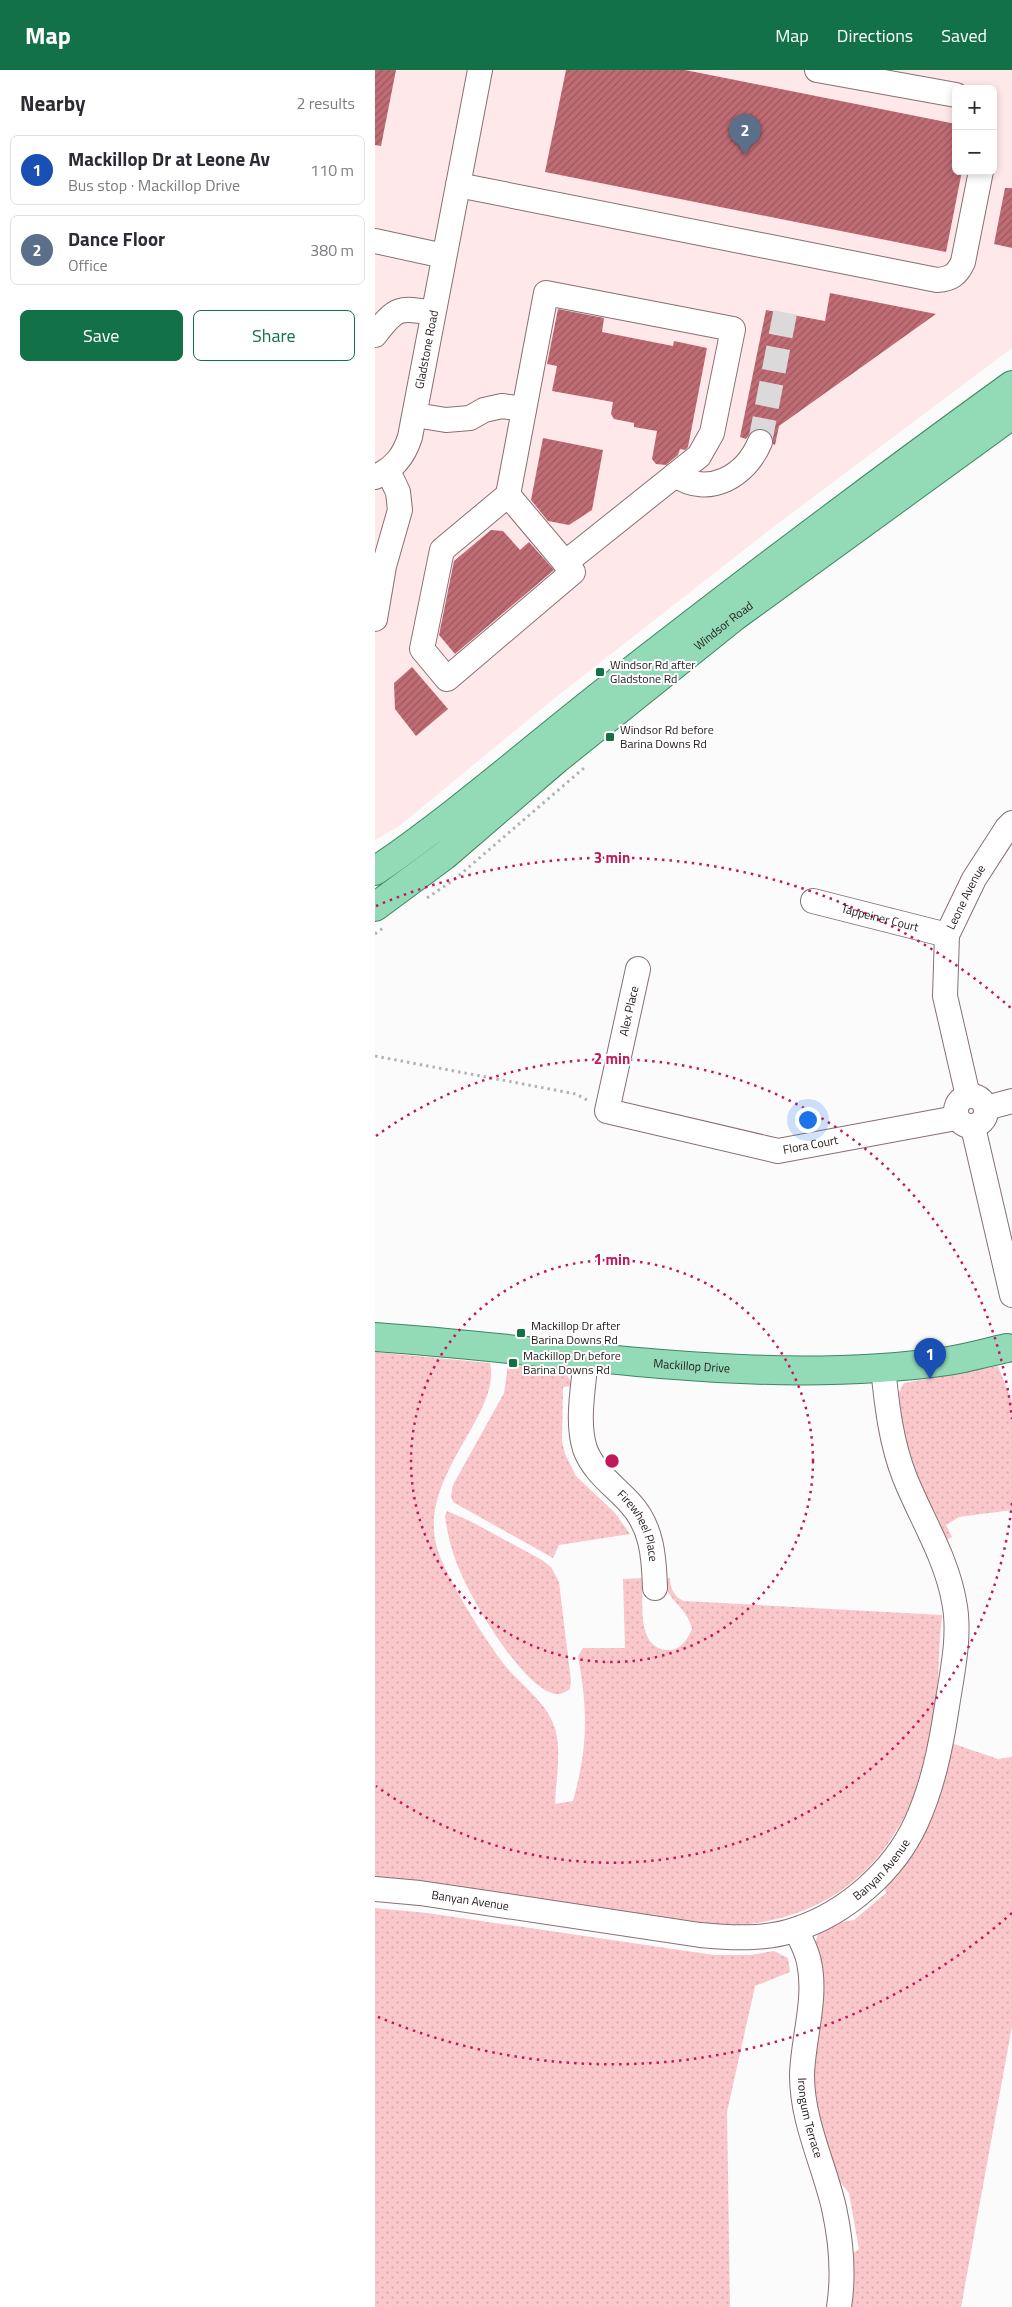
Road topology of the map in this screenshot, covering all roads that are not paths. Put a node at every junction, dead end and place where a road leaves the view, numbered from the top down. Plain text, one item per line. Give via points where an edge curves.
1 (480, 70) edge
2 (817, 70) edge
3 (952, 94) edge
4 (980, 175) edge
5 (458, 185) junction
6 (375, 241) edge
7 (444, 256) junction
8 (433, 313) junction
9 (375, 335) edge
10 (1012, 385) edge
11 (524, 409) junction
12 (1012, 414) edge
13 (415, 415) junction
14 (760, 442) tunnel mouth
15 (381, 474) edge
16 (675, 475) junction
17 (508, 495) junction
18 (565, 563) junction
19 (375, 619) edge
20 (1012, 823) edge
21 (375, 871) edge
22 (813, 901) dead end
23 (383, 915) edge
24 (947, 935) junction
25 (638, 969) dead end
26 (1012, 1101) edge
27 (607, 1111) joint
28 (971, 1112) junction
29 (1012, 1295) edge
30 (375, 1337) edge
31 (1010, 1344) edge
32 (586, 1357) junction
33 (883, 1368) junction
34 (655, 1588) dead end
35 (375, 1889) edge
36 (797, 1930) junction
37 (839, 2307) edge

1 - 5 street, Gladstone Road
2 - 3 street
4 - 5 street via 959,272 950,279 937,280
5 - 7 street, Gladstone Road
6 - 7 street
7 - 8 street, Gladstone Road
8 - 9 street via 410,309 399,311 389,316
8 - 13 street, Gladstone Road
10 - 21 main road, Windsor Road via 722,600 465,805
11 - 13 street via 502,406 470,418 446,420
11 - 16 street via 546,293 733,329 712,433 699,456
11 - 17 street
12 - 23 main road, Windsor Road via 734,617 557,759 445,856
13 - 15 street, Gladstone Road via 406,450
14 - 16 street via 745,466 733,477 705,485 692,484
15 - 19 street, Gladstone Road via 398,492 400,510 384,566
16 - 18 street
17 - 18 street
17 - 18 street via 442,550 422,650 447,679 573,572
20 - 24 street, Leone Avenue via 974,879
22 - 24 street, Tappeiner Court
24 - 28 street, Leone Avenue via 945,996
25 - 27 street, Alex Place
26 - 28 street, Flora Court
27 - 28 street, Flora Court via 777,1150
28 - 29 street, Leone Avenue
30 - 32 main road, Mackillop Drive
31 - 33 main road, Mackillop Drive via 950,1361
32 - 33 main road, Mackillop Drive via 762,1370
32 - 34 street, Firewheel Place via 581,1430 585,1446 589,1459 641,1517 653,1550
33 - 36 street, Banyan Avenue via 894,1446 947,1570 955,1603 955,1635 944,1725 929,1791 897,1854 873,1882 848,1903
35 - 36 street, Banyan Avenue via 700,1935 744,1937
36 - 37 street, Irongum Terrace via 809,1961 811,1981 802,2076 805,2106 840,2240

